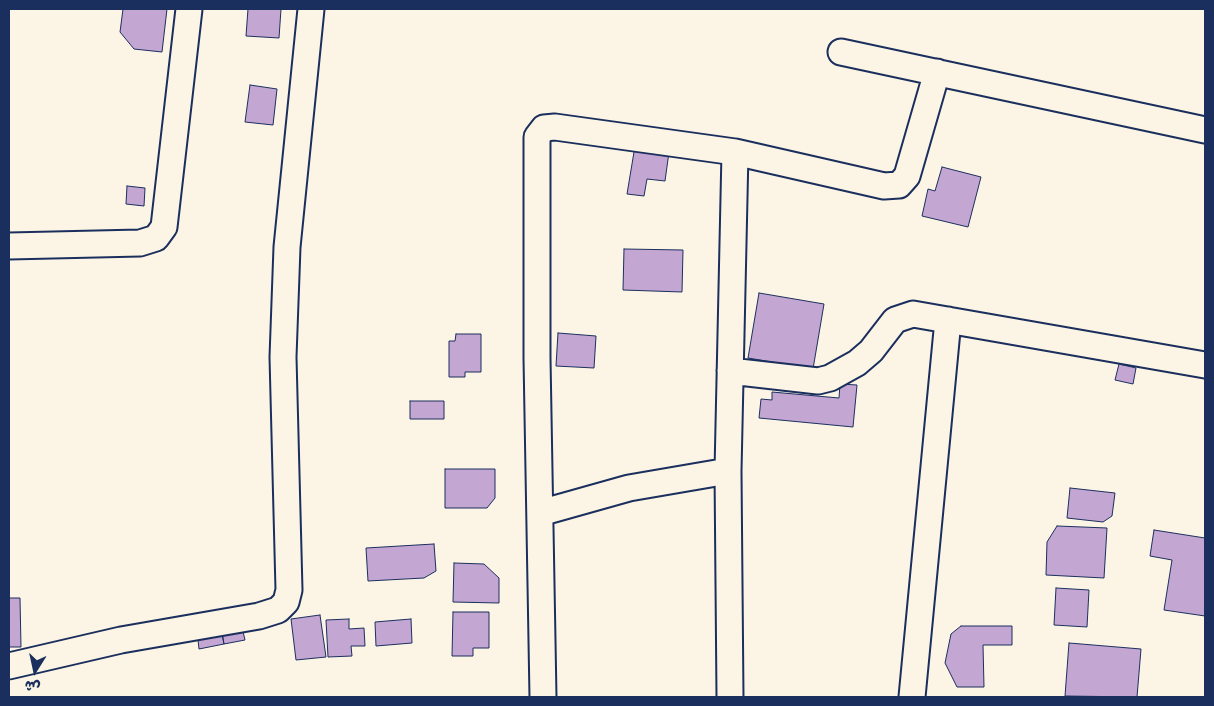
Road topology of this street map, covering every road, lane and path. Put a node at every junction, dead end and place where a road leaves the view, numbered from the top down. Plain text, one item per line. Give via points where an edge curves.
1 (188, 9) edge
2 (311, 9) edge
3 (842, 52) dead end
4 (937, 72) junction
5 (1205, 130) edge
6 (735, 152) junction
7 (9, 246) edge
8 (948, 320) junction
9 (1205, 365) edge
10 (730, 371) junction
11 (728, 471) junction
12 (540, 513) junction
13 (9, 666) edge
14 (543, 697) edge
15 (730, 697) edge
16 (912, 697) edge

1 - 7 street via 164,227 156,238 140,243
2 - 13 street via 287,247 283,357 286,602 278,610 259,616 120,640
3 - 4 street
4 - 5 street
4 - 6 street via 906,176 899,185 884,186
6 - 10 street
6 - 12 street via 555,127 544,128 537,137
8 - 9 street
8 - 10 street via 913,314 904,316 887,328 857,363 842,374 818,382
8 - 16 street
10 - 11 street
11 - 12 street via 629,488
11 - 15 street
12 - 14 street

